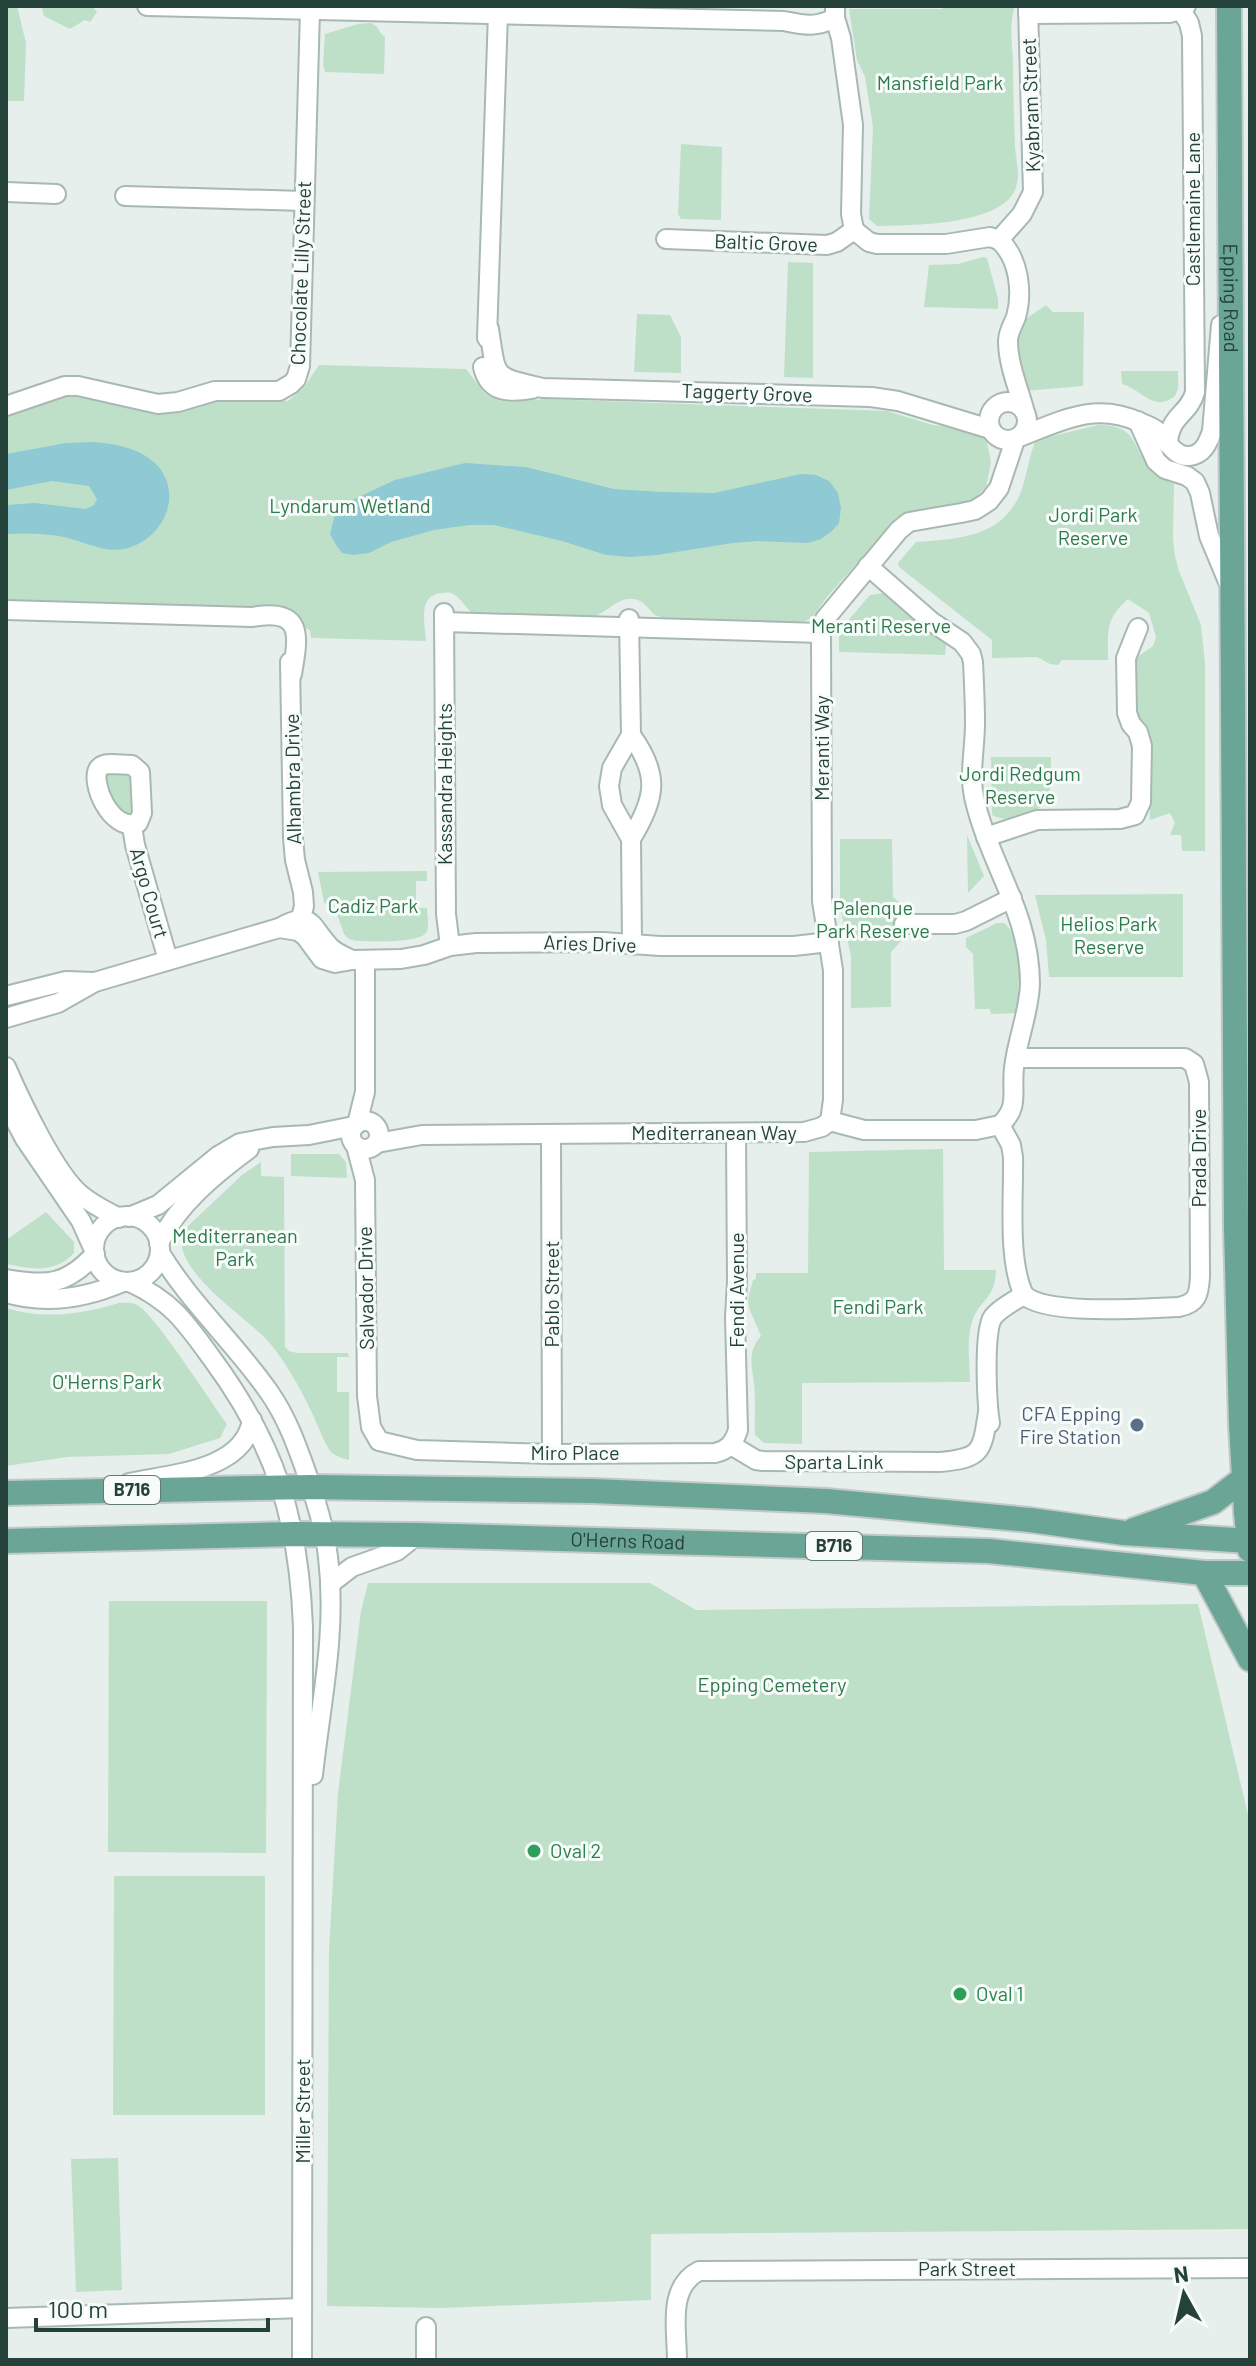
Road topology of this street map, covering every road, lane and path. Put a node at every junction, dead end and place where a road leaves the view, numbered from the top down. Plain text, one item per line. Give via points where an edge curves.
1 (147, 6) edge
2 (1229, 6) edge
3 (177, 7) edge
4 (226, 7) edge
5 (1184, 8) edge
6 (438, 9) edge
7 (310, 10) junction
8 (1028, 10) edge
9 (498, 13) junction
10 (827, 14) edge
11 (6, 192) edge
12 (56, 194) dead end
13 (125, 196) dead end
14 (304, 201) junction
15 (1230, 219) junction
16 (854, 230) junction
17 (666, 239) dead end
18 (999, 240) junction
19 (1011, 362) junction
20 (6, 406) edge
21 (995, 407) junction
22 (1025, 411) junction
23 (1182, 412) junction
24 (948, 416) junction
25 (1066, 419) junction
26 (1138, 421) junction
27 (992, 432) junction
28 (1018, 438) junction
29 (1168, 444) junction
30 (1003, 473) junction
31 (868, 566) junction
32 (1233, 595) junction
33 (6, 610) edge
34 (630, 622) junction
35 (1138, 628) dead end
36 (821, 633) junction
37 (631, 735) junction
38 (132, 826) dead end
39 (986, 837) junction
40 (631, 839) junction
41 (1012, 898) junction
42 (904, 924) dead end
43 (299, 925) junction
44 (829, 942) junction
45 (632, 945) junction
46 (450, 946) junction
47 (168, 960) junction
48 (358, 960) junction
49 (95, 982) junction
50 (6, 996) edge
51 (6, 1018) edge
52 (1016, 1058) junction
53 (6, 1067) edge
54 (6, 1103) edge
55 (830, 1121) junction
56 (1000, 1125) junction
57 (736, 1133) junction
58 (551, 1134) junction
59 (366, 1135) junction
60 (273, 1137) junction
61 (124, 1217) junction
62 (160, 1248) junction
63 (94, 1252) junction
64 (6, 1279) edge
65 (127, 1282) junction
66 (6, 1293) edge
67 (1019, 1298) junction
68 (252, 1420) junction
69 (369, 1438) joint
70 (731, 1445) junction
71 (552, 1454) junction
72 (1243, 1479) junction
73 (311, 1487) junction
74 (280, 1488) junction
75 (95, 1490) junction
76 (6, 1493) edge
77 (1124, 1533) junction
78 (294, 1534) junction
79 (324, 1534) junction
80 (417, 1535) junction
81 (6, 1541) edge
82 (1249, 1544) edge
83 (1204, 1573) junction
84 (1250, 1573) edge
85 (330, 1584) junction
86 (1250, 1659) edge
87 (304, 1862) junction
88 (1250, 2268) edge
89 (302, 2308) junction
90 (6, 2318) edge
91 (426, 2327) dead end
92 (302, 2360) edge
93 (426, 2360) edge
94 (677, 2360) edge

1 - 3 street
2 - 15 main road, Epping Road
3 - 4 street
4 - 7 street
5 - 8 street via 1169,13
5 - 23 street, Castlemaine Lane via 1192,36 1195,382 1193,399
6 - 7 street
6 - 9 street
7 - 14 street, Chocolate Lilly Street
8 - 18 street, Kyabram Street via 1033,192
9 - 10 street via 784,21
9 - 24 street, Taggerty Grove via 489,329 482,365 490,382 506,392 543,388 871,397
10 - 16 street via 841,38 853,125
11 - 12 street
13 - 14 street
14 - 20 street, Chocolate Lilly Street via 300,366 286,388 215,391 158,404 65,386
15 - 29 street via 1212,431 1208,443 1191,456 1180,455
15 - 32 main road, Epping Road
16 - 17 street, Baltic Grove via 827,245
16 - 18 street via 877,244
18 - 19 street via 1014,261 1018,281 1018,307 1008,338
19 - 21 street via 1005,394
19 - 22 street
21 - 22 street via 1008,402
21 - 24 street, Taggerty Grove
21 - 27 street via 989,419
22 - 25 street
22 - 28 street via 1028,425
23 - 26 street
23 - 29 street, Castlemaine Lane via 1168,431
24 - 27 street, Taggerty Grove
25 - 26 street via 1101,411
25 - 28 street
26 - 29 street
26 - 32 street via 1156,461 1195,482
27 - 28 street via 1004,440
27 - 30 street
28 - 30 street, Meranti Way
30 - 31 street, Meranti Way via 989,501 975,510 909,522
31 - 36 street, Meranti Way via 832,609
31 - 39 street via 971,654 972,784
32 - 72 main road, Epping Road via 1236,1227
33 - 43 street, Alhambra Drive via 252,617 285,635 292,674 293,838 304,906
34 - 36 street, Kassandra Heights
34 - 37 street
34 - 46 street, Kassandra Heights via 444,616
35 - 39 street via 1126,658 1127,713 1142,746 1141,802 1135,815 1037,820
36 - 44 street, Meranti Way via 822,901
37 - 40 street via 650,767 653,785 650,803
37 - 40 street via 612,768 609,786 612,805
38 - 47 street, Argo Court
39 - 41 street
40 - 45 street
41 - 42 street via 955,924
41 - 52 street via 1023,925 1030,983
43 - 47 street
43 - 48 street, Aries Drive via 322,959
44 - 45 street, Aries Drive
44 - 55 street, Meranti Way
45 - 46 street, Aries Drive
46 - 48 street, Aries Drive via 401,959
47 - 49 street
48 - 59 street, Salvador Drive
49 - 50 street via 66,981
49 - 51 street via 58,1003
52 - 56 street via 1013,1110
52 - 67 street, Prada Drive via 1185,1058 1198,1074 1198,1296 1179,1307 1033,1313 1023,1311
53 - 61 street via 68,1181 80,1195
54 - 63 street via 81,1221
55 - 56 street, Mediterranean Way via 879,1130 976,1130
55 - 57 street, Mediterranean Way via 804,1132
56 - 67 street via 1013,1157 1014,1251 1009,1281 1010,1292
57 - 58 street, Mediterranean Way
57 - 70 street, Fendi Avenue via 738,1430
58 - 59 street, Mediterranean Way
58 - 71 street, Pablo Street
59 - 60 street, Mediterranean Way
59 - 69 street, Salvador Drive via 367,1396 362,1423
60 - 61 street, Mediterranean Way via 240,1143 158,1205
60 - 62 street, Mediterranean Way via 252,1147 204,1186 172,1218
61 - 62 street via 149,1224
61 - 63 street via 101,1230
62 - 65 street via 150,1273
62 - 73 street, Miller Street via 183,1289 270,1393 293,1434
63 - 64 street via 62,1280 40,1284
63 - 65 street via 104,1273
65 - 66 street via 71,1298
65 - 68 street, Miller Street via 154,1293 185,1321
67 - 70 street, Sparta Link via 996,1313 989,1326 984,1435 978,1451 965,1459 763,1461
68 - 74 street, Miller Street
68 - 75 street via 242,1446 207,1466
69 - 71 street, Miro Place via 417,1450
70 - 71 street, Miro Place via 715,1453
72 - 77 main road via 1213,1502
72 - 82 main road, Epping Road
73 - 74 main road, B716
73 - 77 main road, B716 via 826,1501
73 - 79 street, Miller Street
74 - 75 main road, B716
74 - 78 street, Miller Street
75 - 76 main road, B716
77 - 82 main road, B716
78 - 79 main road, O'Herns Road / B716
78 - 81 main road, O'Herns Road / B716
78 - 87 street, Miller Street via 303,1627
79 - 80 main road, O'Herns Road / B716
79 - 85 street, Miller Street
80 - 83 main road, O'Herns Road / B716 via 989,1551
80 - 85 street via 397,1551 352,1567
83 - 84 main road, O'Herns Road / B716
83 - 86 main road
85 - 87 street, Miller Street via 328,1674
87 - 89 street, Miller Street
88 - 94 street, Park Street via 699,2271 678,2293
89 - 90 street
89 - 92 street, Miller Street
91 - 93 street

